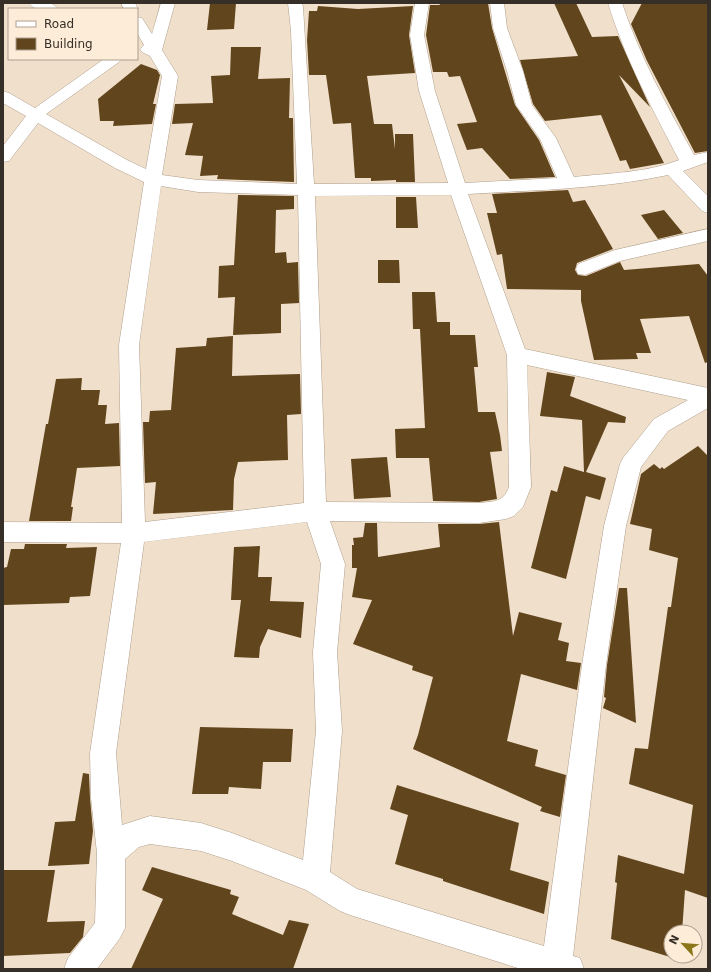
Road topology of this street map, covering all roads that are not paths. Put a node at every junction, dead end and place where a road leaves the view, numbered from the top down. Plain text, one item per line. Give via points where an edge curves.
1 (36, 3) edge
2 (168, 3) edge
3 (295, 3) edge
4 (422, 3) edge
5 (497, 3) edge
6 (614, 3) edge
7 (48, 8) edge
8 (138, 23) edge
9 (138, 44) edge
10 (154, 52) junction
11 (113, 60) edge
12 (3, 96) edge
13 (36, 114) junction
14 (3, 157) edge
15 (708, 157) edge
16 (689, 162) junction
17 (672, 169) junction
18 (153, 179) junction
19 (568, 183) junction
20 (458, 189) junction
21 (306, 190) junction
22 (708, 207) edge
23 (708, 235) edge
24 (585, 269) dead end
25 (517, 355) junction
26 (708, 397) edge
27 (316, 511) junction
28 (3, 532) edge
29 (134, 533) junction
30 (111, 853) junction
31 (315, 879) junction
32 (561, 967) edge
33 (79, 969) edge

1 - 7 street
2 - 10 street
3 - 21 street
4 - 20 street via 417,35 426,84
5 - 19 street via 500,28 516,71 524,105 548,138
6 - 16 street via 646,82
8 - 10 street
9 - 10 street
10 - 18 street via 170,76
11 - 13 street
12 - 13 street
13 - 14 street
13 - 18 street via 121,164
15 - 16 street
16 - 17 street
17 - 19 street via 638,176
17 - 22 street
18 - 21 street via 198,186
18 - 29 street via 129,345
19 - 20 street
20 - 21 street
20 - 25 street
21 - 27 street
23 - 24 street via 615,256
25 - 26 street
25 - 27 street via 520,487 515,500 506,509 479,514
26 - 32 street via 661,425 631,464 615,526 595,657
27 - 29 street
27 - 31 street via 333,564 325,652 329,731
28 - 29 street
29 - 30 street via 103,752
30 - 31 street via 131,835 150,830 207,839
30 - 33 street via 110,928
31 - 32 street via 350,901

